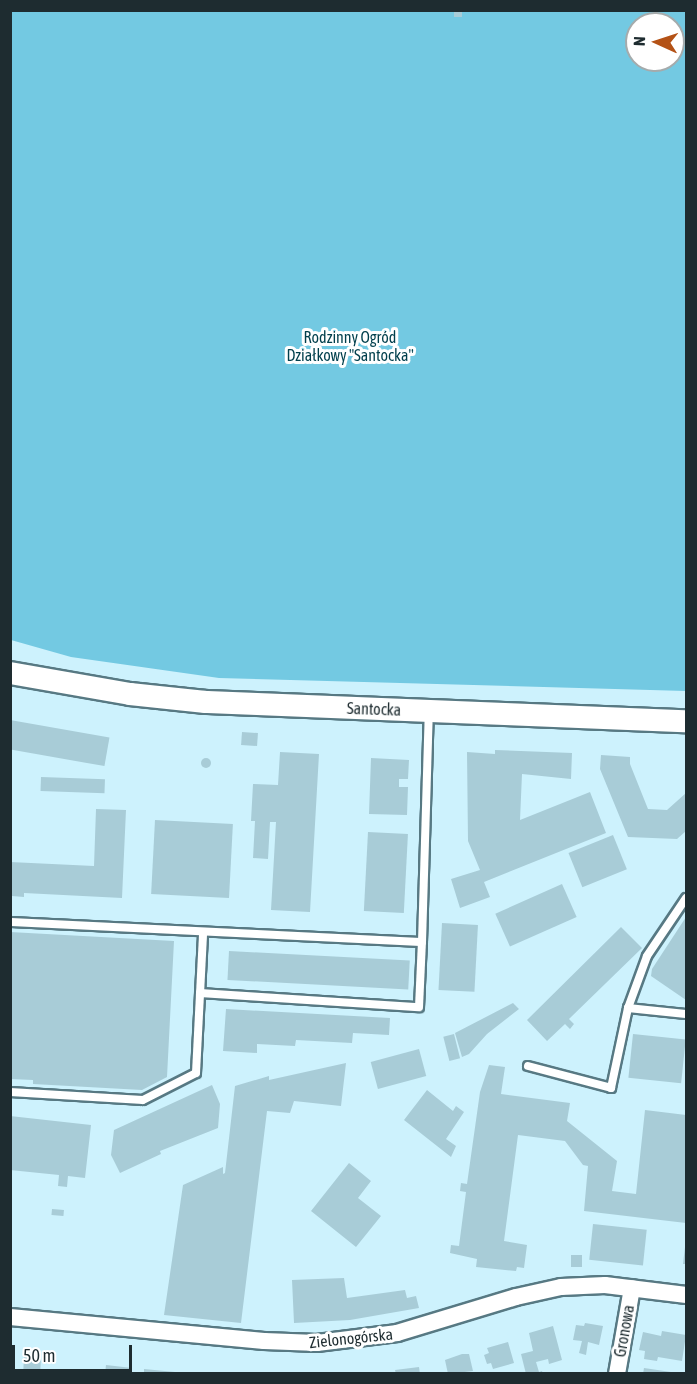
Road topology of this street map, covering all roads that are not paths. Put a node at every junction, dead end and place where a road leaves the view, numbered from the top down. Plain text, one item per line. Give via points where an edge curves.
1 (10, 661) edge
2 (10, 673) edge
3 (64, 682) junction
4 (429, 711) junction
5 (687, 721) edge
6 (687, 898) edge
7 (10, 922) edge
8 (203, 933) junction
9 (422, 942) junction
10 (200, 993) junction
11 (628, 1008) junction
12 (687, 1014) edge
13 (528, 1066) dead end
14 (10, 1092) edge
15 (632, 1288) junction
16 (687, 1295) edge
17 (10, 1317) edge
18 (617, 1374) edge

1 - 3 street, Santocka
2 - 3 street, Santocka
3 - 4 street, Santocka via 186,700
4 - 5 street, Santocka
4 - 9 lane
6 - 11 lane via 647,956
7 - 8 lane
8 - 9 lane
8 - 10 lane
9 - 10 lane via 419,1007
10 - 14 lane via 196,1073 143,1100
11 - 12 lane
11 - 13 lane via 611,1088
15 - 16 street, Zielonogórska
15 - 17 street, Zielonogórska via 561,1287 397,1333 317,1343
15 - 18 street, Gronowa

